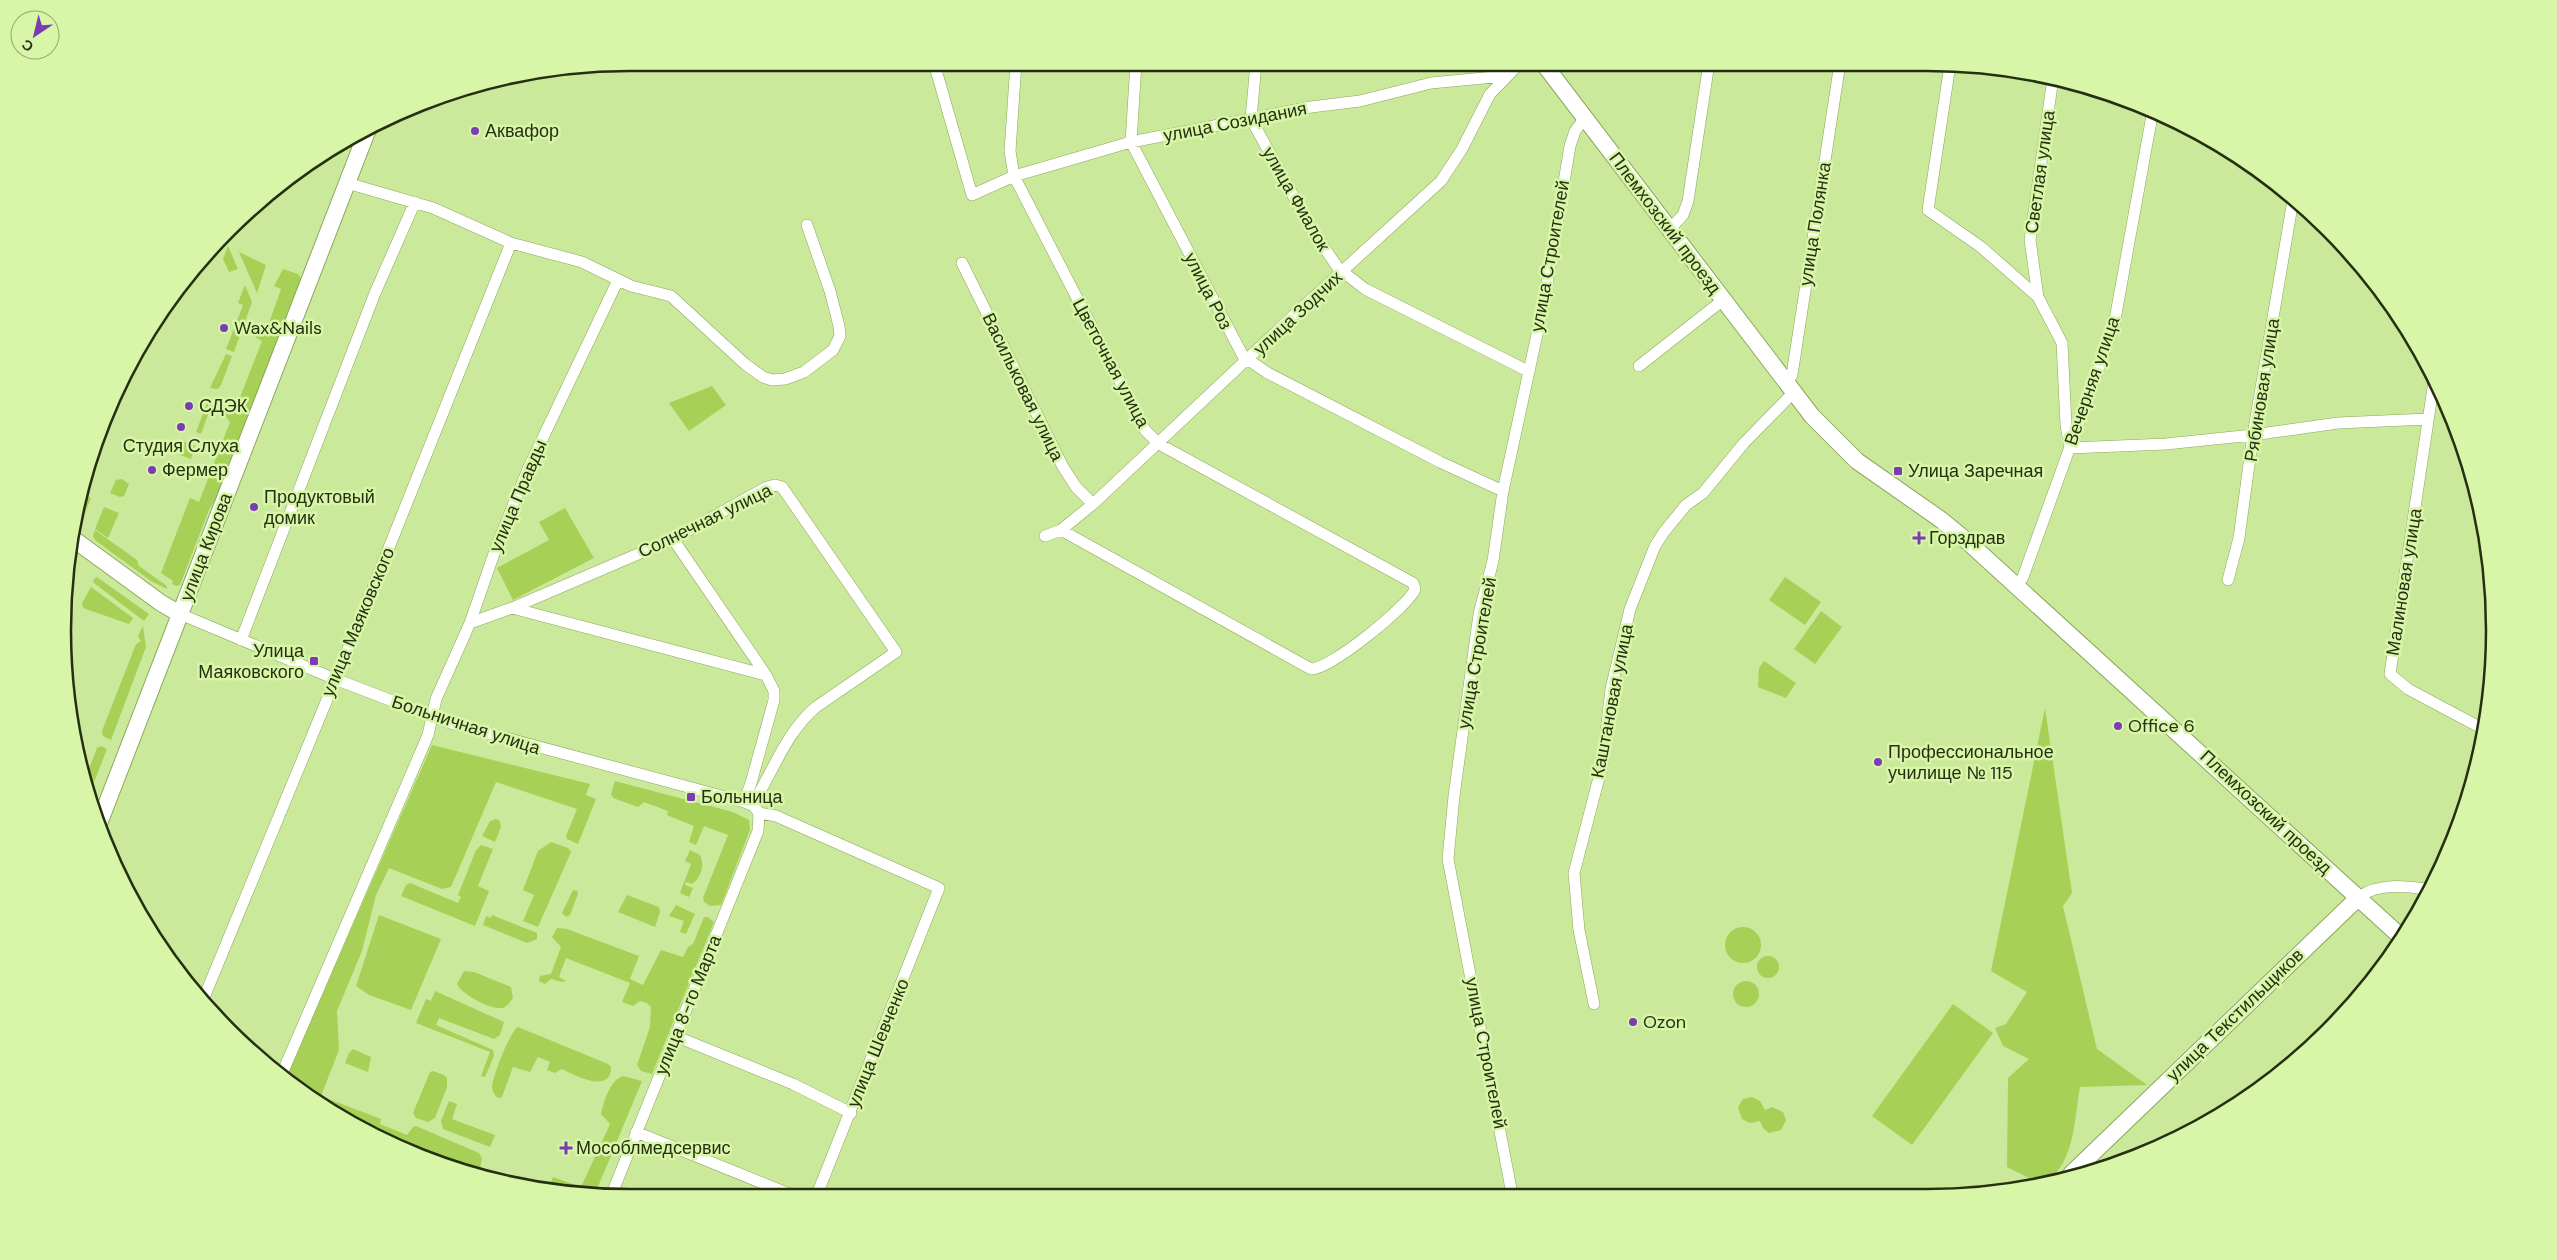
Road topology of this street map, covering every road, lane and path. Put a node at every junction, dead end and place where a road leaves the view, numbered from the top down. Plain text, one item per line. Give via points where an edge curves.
1 (936, 71) edge
2 (1015, 71) edge
3 (1136, 71) edge
4 (1255, 71) edge
5 (1510, 71) edge
6 (1550, 71) edge
7 (1708, 71) edge
8 (1839, 71) edge
9 (1949, 72) edge
10 (1505, 76) junction
11 (2052, 86) edge
12 (1585, 118) junction
13 (1251, 119) junction
14 (2151, 119) edge
15 (364, 139) edge
16 (1132, 142) junction
17 (1014, 176) junction
18 (347, 182) junction
19 (415, 202) junction
20 (2292, 207) edge
21 (807, 225) dead end
22 (1670, 229) junction
23 (511, 244) junction
24 (962, 263) dead end
25 (1341, 272) junction
26 (618, 280) junction
27 (2038, 297) junction
28 (1723, 300) junction
29 (1247, 360) junction
30 (1639, 366) dead end
31 (1528, 371) junction
32 (1790, 388) junction
33 (2432, 392) edge
34 (2428, 419) junction
35 (2253, 435) junction
36 (1159, 444) junction
37 (2070, 448) junction
38 (1503, 491) junction
39 (1093, 504) junction
40 (1061, 530) junction
41 (1045, 536) dead end
42 (673, 539) junction
43 (78, 543) edge
44 (2228, 580) dead end
45 (2017, 586) junction
46 (512, 608) junction
47 (180, 614) junction
48 (470, 622) junction
49 (241, 640) junction
50 (766, 675) junction
51 (335, 679) junction
52 (433, 716) junction
53 (2477, 726) edge
54 (752, 807) junction
55 (103, 814) edge
56 (940, 888) joint
57 (2422, 889) edge
58 (2359, 897) junction
59 (2396, 933) edge
60 (206, 993) edge
61 (1594, 1004) dead end
62 (675, 1036) junction
63 (284, 1068) edge
64 (851, 1113) junction
65 (636, 1132) junction
66 (2077, 1169) edge
67 (614, 1189) edge
68 (777, 1189) edge
69 (819, 1189) edge
70 (1511, 1189) edge

1 - 17 street, улица Созидания via 972,195
2 - 17 street, Цветочная улица via 1010,151
3 - 16 street
4 - 13 street
5 - 10 street, улица Зодчих
6 - 12 main road, Племхозский проезд
7 - 22 street via 1688,202 1683,216
8 - 32 street, улица Полянка
9 - 27 street via 1928,210 1981,247
10 - 13 street, улица Созидания via 1432,83 1360,101
10 - 25 street, улица Зодчих via 1490,94 1445,177
11 - 27 street, Светлая улица via 2030,240
12 - 22 main road, Племхозский проезд
12 - 31 street, улица Строителей via 1575,131 1570,146 1544,302
13 - 16 street, улица Созидания
13 - 25 street, улица Фиалок via 1311,228
14 - 37 street, Вечерняя улица via 2114,325
15 - 18 main road, улица Кирова
16 - 17 street, улица Созидания
16 - 29 street, улица Роз
17 - 36 street, Цветочная улица via 1137,417
18 - 19 street
18 - 47 main road, улица Кирова
19 - 23 street via 461,219
19 - 49 street via 375,293
20 - 35 street, Рябиновая улица
21 - 26 street via 830,291 840,336 828,354 792,378 772,380 763,377 671,296
22 - 28 main road, Племхозский проезд
23 - 26 street via 582,262
23 - 51 street, улица Маяковского
24 - 39 street, Васильковая улица via 1063,467
25 - 29 street, улица Зодчих
25 - 31 street, улица Фиалок via 1365,289
26 - 48 street, улица Правды via 528,469
27 - 37 street via 2062,343
28 - 30 street
28 - 32 main road, Племхозский проезд
29 - 36 street, улица Зодчих
29 - 38 street, улица Роз via 1431,458
31 - 38 street, улица Строителей
32 - 45 main road, Племхозский проезд via 1857,461 1947,524
32 - 61 street, Каштановая улица via 1703,493 1686,505 1664,532 1655,546 1630,609 1611,688 1602,766 1574,873 1579,930
33 - 34 street, Малиновая улица
34 - 35 street via 2338,423
34 - 53 street, Малиновая улица via 2390,674 2408,690
35 - 37 street via 2166,444
35 - 44 street, Рябиновая улица via 2239,538
36 - 39 street, улица Зодчих
36 - 40 street, Цветочная улица via 1413,583 1413,594 1380,626 1322,666 1312,669
37 - 45 street, Вечерняя улица
38 - 70 street, улица Строителей via 1493,561 1481,604 1472,662 1448,859
39 - 40 street, улица Зодчих
40 - 41 street, улица Зодчих
42 - 46 street, Солнечная улица
42 - 50 street
42 - 54 street, Солнечная улица via 767,487 778,485 788,494 896,652 824,701 805,718 792,733
43 - 47 main road
45 - 58 main road, Племхозский проезд
46 - 48 street, Солнечная улица
46 - 50 street
47 - 49 street, Больничная улица
47 - 55 main road, улица Кирова
48 - 52 street, улица Правды via 438,694
49 - 51 street, Больничная улица
50 - 54 street via 774,691 774,700 751,783
51 - 52 street, Больничная улица
51 - 60 street, улица Маяковского
52 - 54 street, Больничная улица via 508,740
52 - 63 street, улица Правды via 428,735
54 - 56 street, Больничная улица
54 - 62 street, улица 8-го Марта via 758,831
56 - 64 street, улица Шевченко
57 - 58 street via 2369,889
58 - 59 main road
58 - 66 main road, улица Текстильщиков
62 - 64 street via 793,1084
62 - 65 street, улица 8-го Марта
64 - 69 street, улица Шевченко
65 - 67 street, улица 8-го Марта
65 - 68 street

